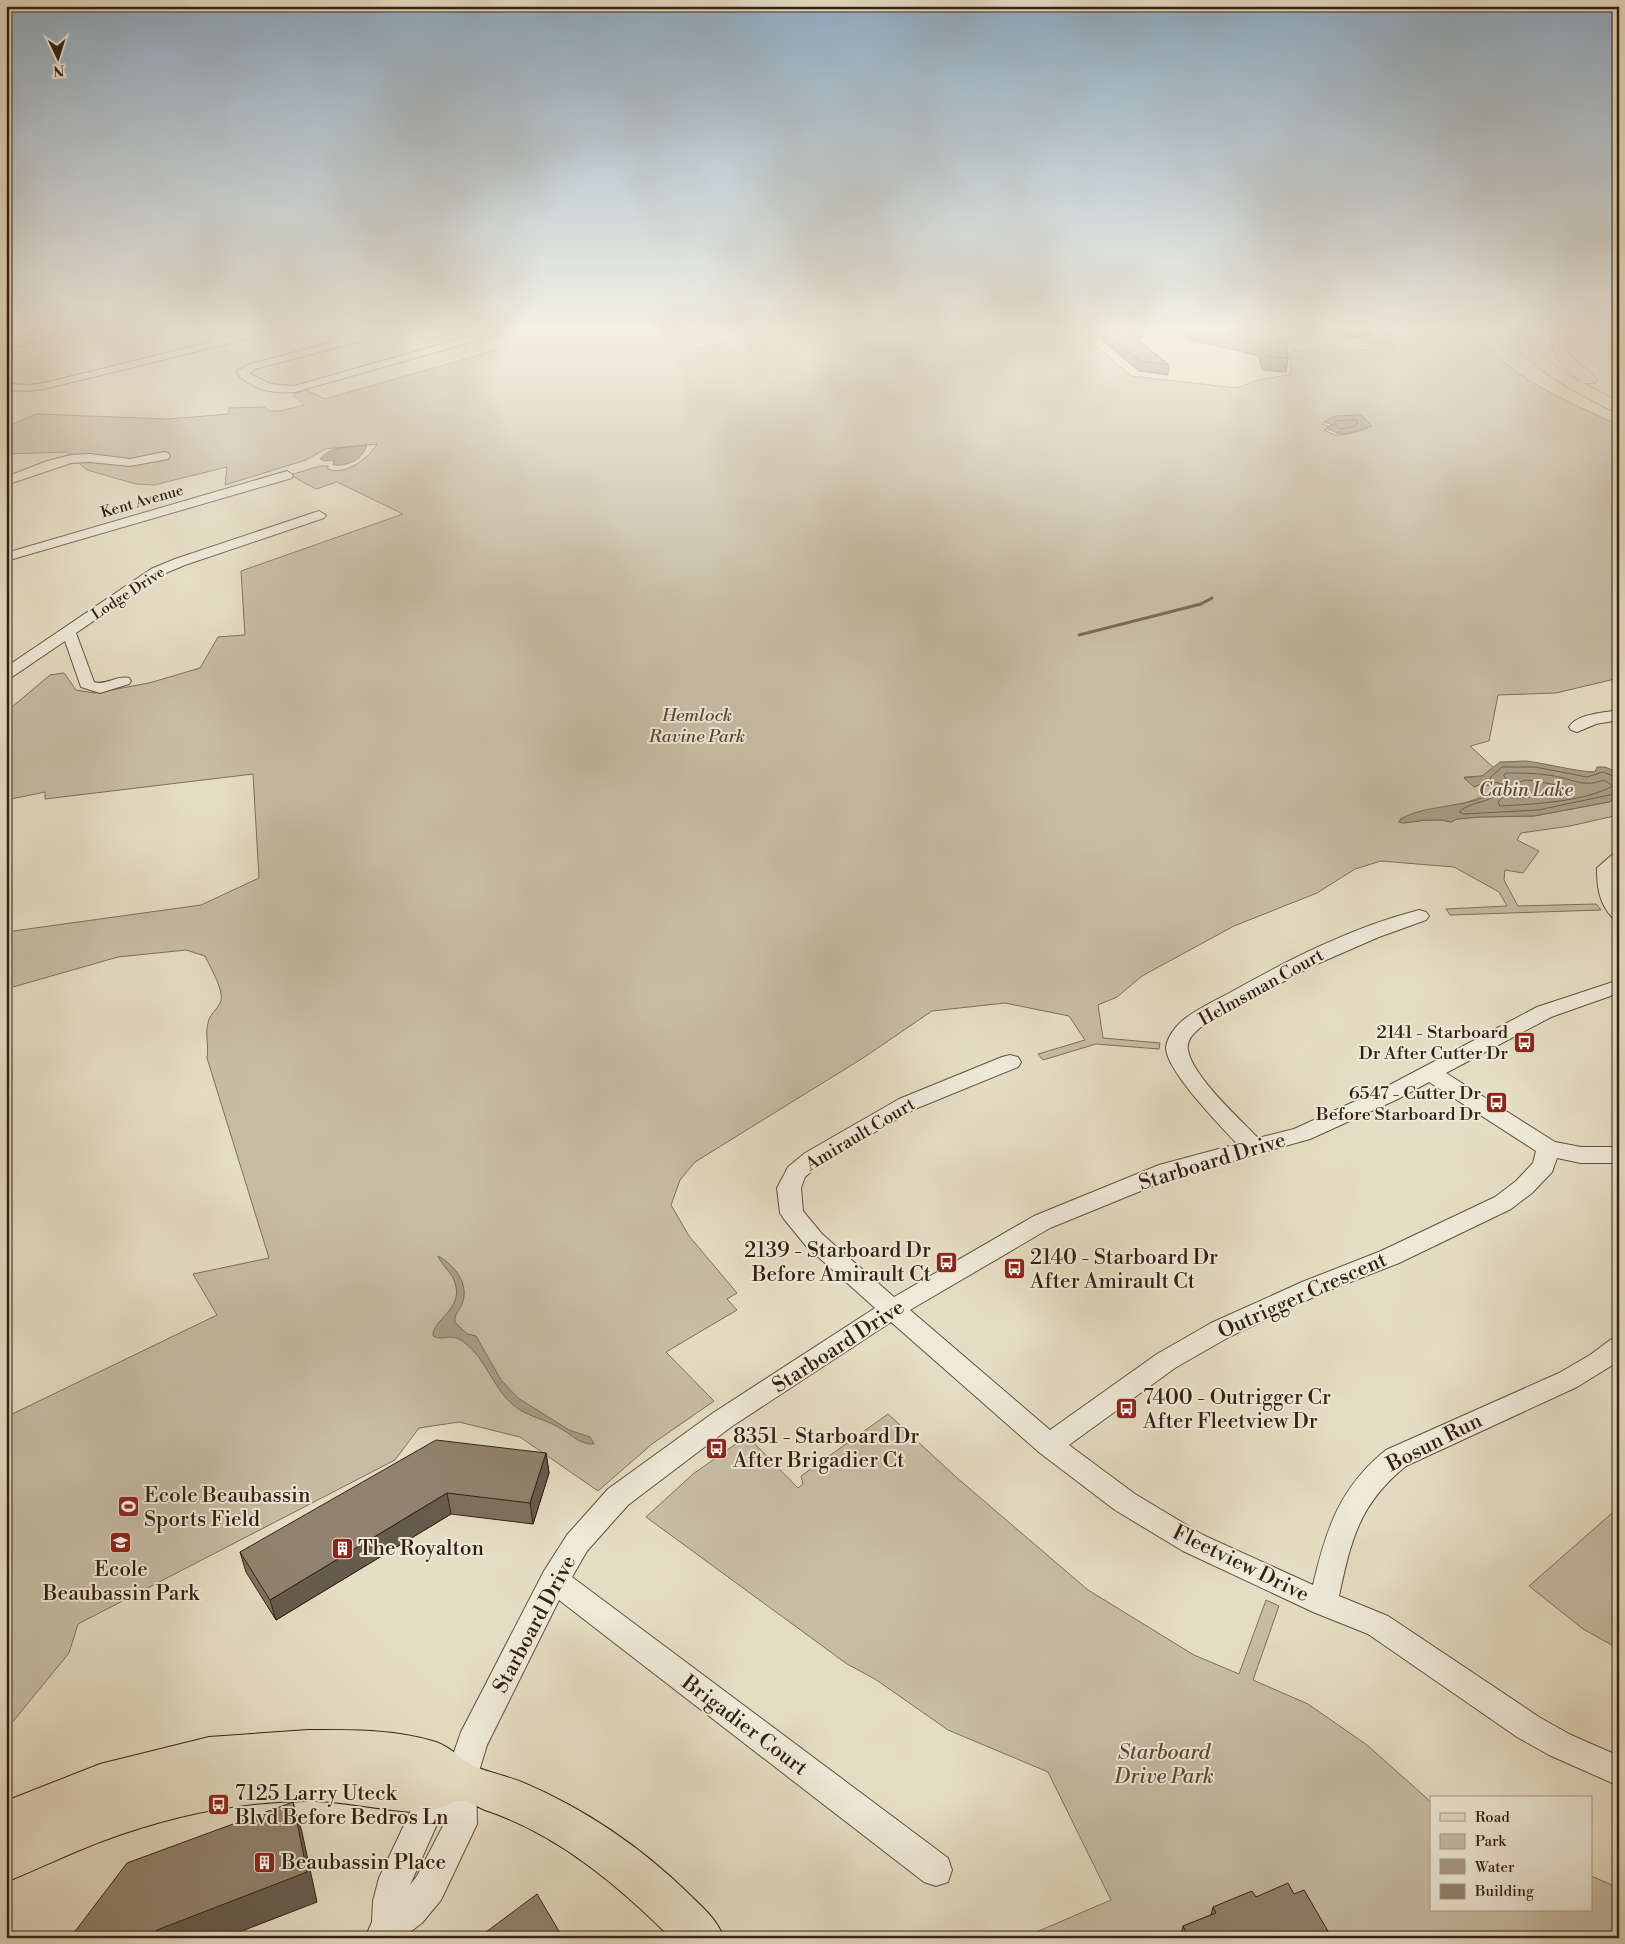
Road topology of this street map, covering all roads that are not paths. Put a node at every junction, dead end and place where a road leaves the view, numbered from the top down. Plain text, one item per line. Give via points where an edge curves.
1 (164, 456) dead end
2 (287, 475) dead end
3 (6, 480) edge
4 (319, 515) dead end
5 (6, 557) edge
6 (67, 633) junction
7 (6, 674) edge
8 (123, 681) dead end
9 (1619, 714) edge
10 (1577, 728) dead end
11 (1619, 858) edge
12 (1619, 913) edge
13 (1419, 916) dead end
14 (1619, 986) edge
15 (1010, 1062) dead end
16 (1430, 1073) junction
17 (1254, 1148) junction
18 (1548, 1148) junction
19 (1619, 1154) edge
20 (893, 1309) junction
21 (1619, 1347) edge
22 (1049, 1445) junction
23 (554, 1580) junction
24 (1323, 1603) junction
25 (1619, 1771) edge
26 (460, 1781) junction
27 (6, 1822) edge
28 (6, 1861) edge
29 (936, 1870) dead end
30 (386, 1932) edge
31 (702, 1938) edge

1 - 3 street via 123,463 103,458 79,458
2 - 5 street, Kent Avenue
4 - 6 street, Lodge Drive via 156,572
6 - 7 street, Lodge Drive
6 - 8 street via 72,638 86,684 96,688
9 - 10 street via 1592,720
11 - 12 street via 1606,868 1606,885
13 - 17 street, Helmsman Court via 1333,948 1276,975 1203,1017 1179,1038 1176,1048 1179,1059 1193,1080
14 - 16 street, Starboard Drive via 1544,1012
15 - 20 street, Amirault Court via 907,1104 814,1158 796,1173 789,1188 792,1213 814,1240
16 - 17 street, Starboard Drive via 1302,1134
16 - 18 street
17 - 20 street, Starboard Drive via 1167,1171 1042,1222
18 - 19 street via 1581,1155
18 - 22 street, Outrigger Crescent via 1544,1166 1503,1203 1390,1257 1311,1288 1220,1330 1166,1361
20 - 22 street, Fleetview Drive
20 - 23 street, Starboard Drive via 722,1420 618,1497 577,1543
21 - 24 street, Bosun Run via 1568,1380 1396,1458 1381,1468 1352,1504 1334,1554
22 - 24 street, Fleetview Drive via 1125,1502 1193,1543
23 - 26 street, Starboard Drive via 472,1742
23 - 29 street, Brigadier Court
24 - 25 street, Fleetview Drive via 1378,1625 1528,1726 1560,1745
26 - 27 main road via 435,1761 403,1754 339,1749 209,1756 100,1784
26 - 28 main road via 419,1793 358,1784 310,1782 203,1791 140,1808 62,1835
26 - 30 street, Starboard Drive via 461,1824 429,1888
26 - 31 main road via 510,1798 564,1825 652,1888

